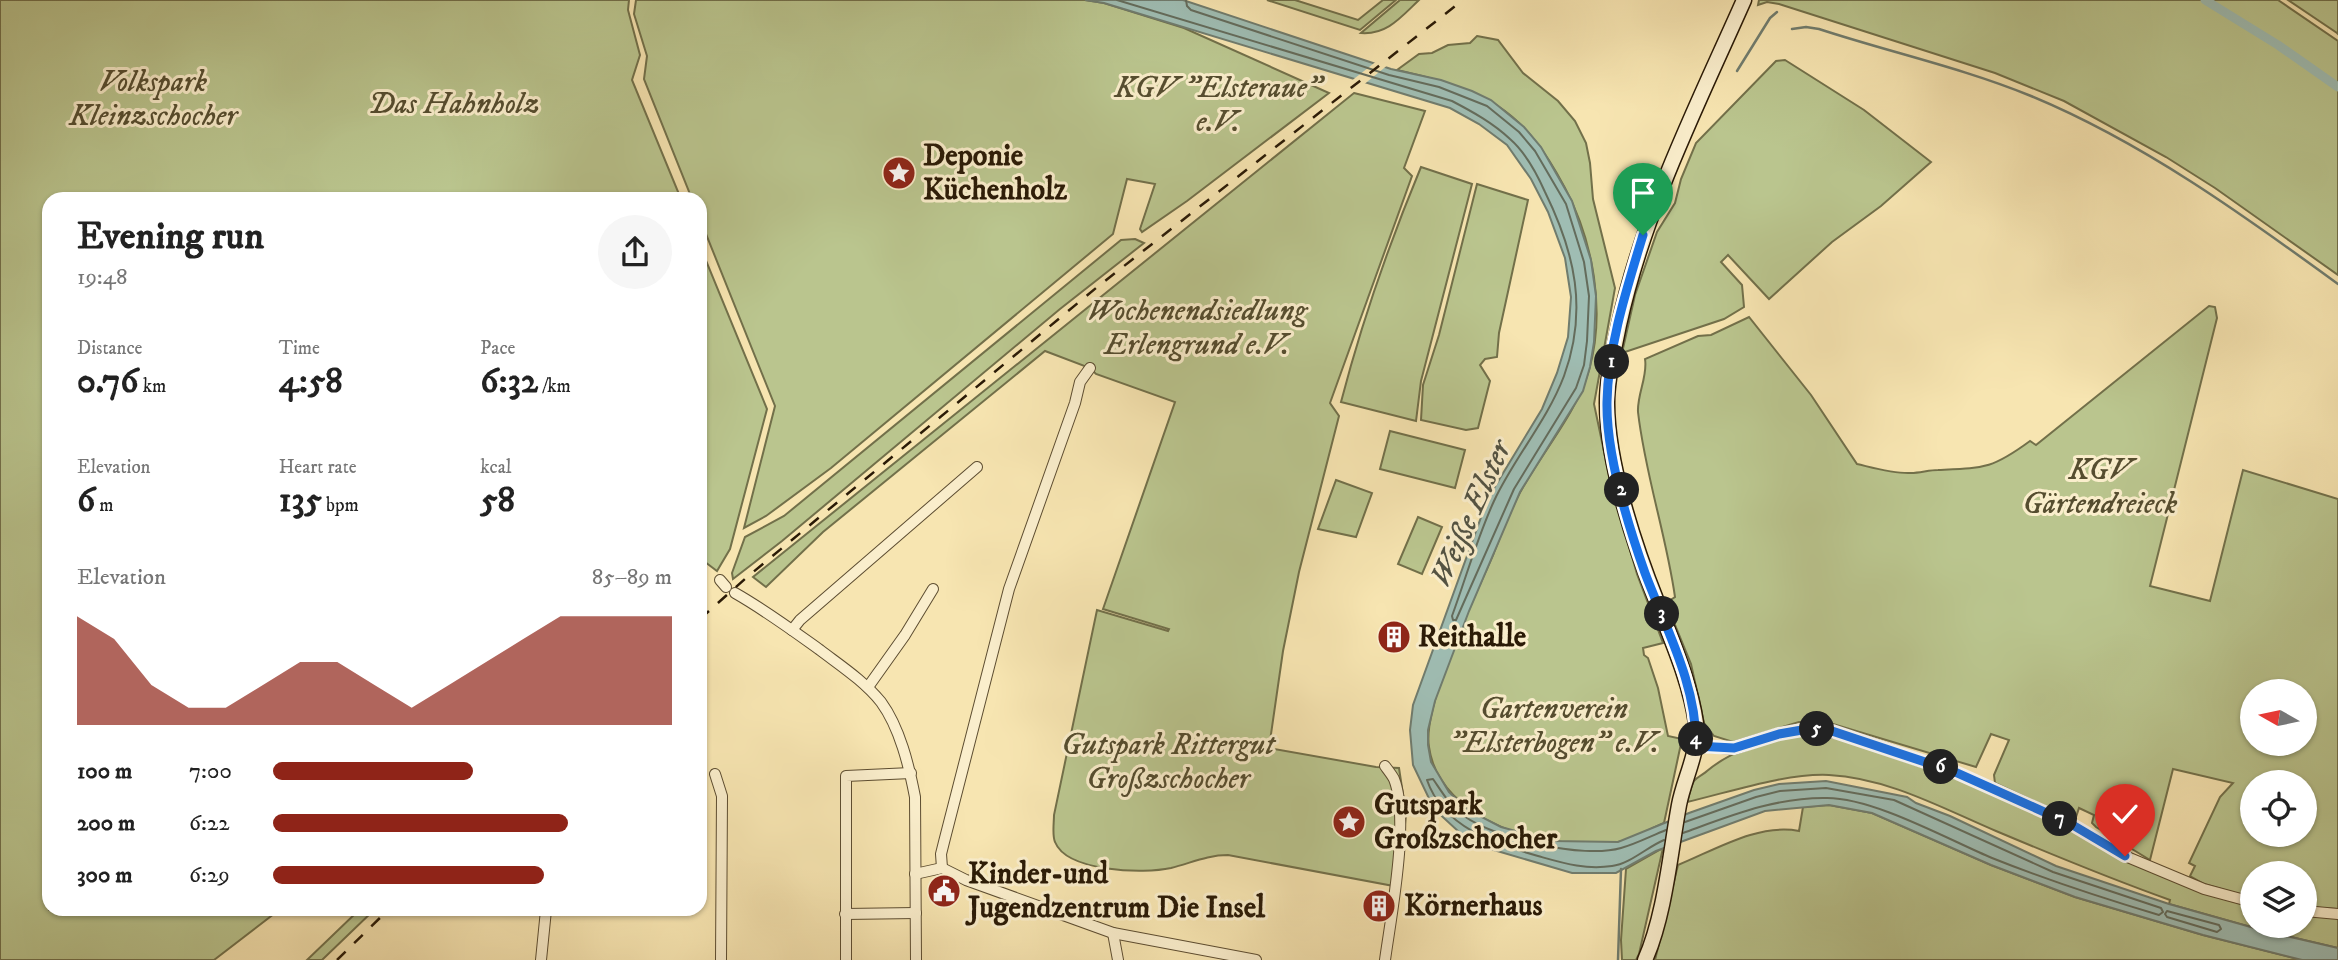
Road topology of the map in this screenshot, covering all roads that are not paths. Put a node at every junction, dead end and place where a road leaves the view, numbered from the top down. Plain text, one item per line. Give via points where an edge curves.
1 (1744, 0) edge
2 (1090, 368) dead end
3 (977, 467) dead end
4 (727, 587) dead end
5 (933, 589) dead end
6 (792, 630) junction
7 (868, 687) junction
8 (1696, 746) junction
9 (1385, 766) dead end
10 (911, 773) junction
11 (715, 774) dead end
12 (942, 867) junction
13 (915, 874) junction
14 (2240, 900) edge
15 (2317, 912) edge
16 (845, 914) junction
17 (916, 914) junction
18 (2338, 914) edge
19 (545, 916) edge
20 (1113, 933) junction
21 (541, 960) edge
22 (721, 960) edge
23 (846, 960) edge
24 (916, 960) edge
25 (1118, 960) edge
26 (1256, 960) edge
27 (1385, 960) edge
28 (1646, 960) edge

1 - 8 main road via 1643,235 1608,384 1608,421 1618,474 1645,572 1682,667 1696,725
2 - 12 street via 1080,382 1009,589 944,842
3 - 6 street
4 - 6 street
5 - 7 street
6 - 7 street
7 - 10 street via 892,723
8 - 14 street via 1734,748 1802,730 1843,734 1955,772 2071,824 2125,856
8 - 28 main road
9 - 27 street via 1398,796 1400,834
10 - 13 street
10 - 16 street via 846,776
11 - 22 street via 722,796
12 - 13 street
12 - 20 street
13 - 17 street
15 - 18 street
16 - 17 street
16 - 23 street
17 - 24 street
19 - 21 street
20 - 25 street
20 - 26 street

